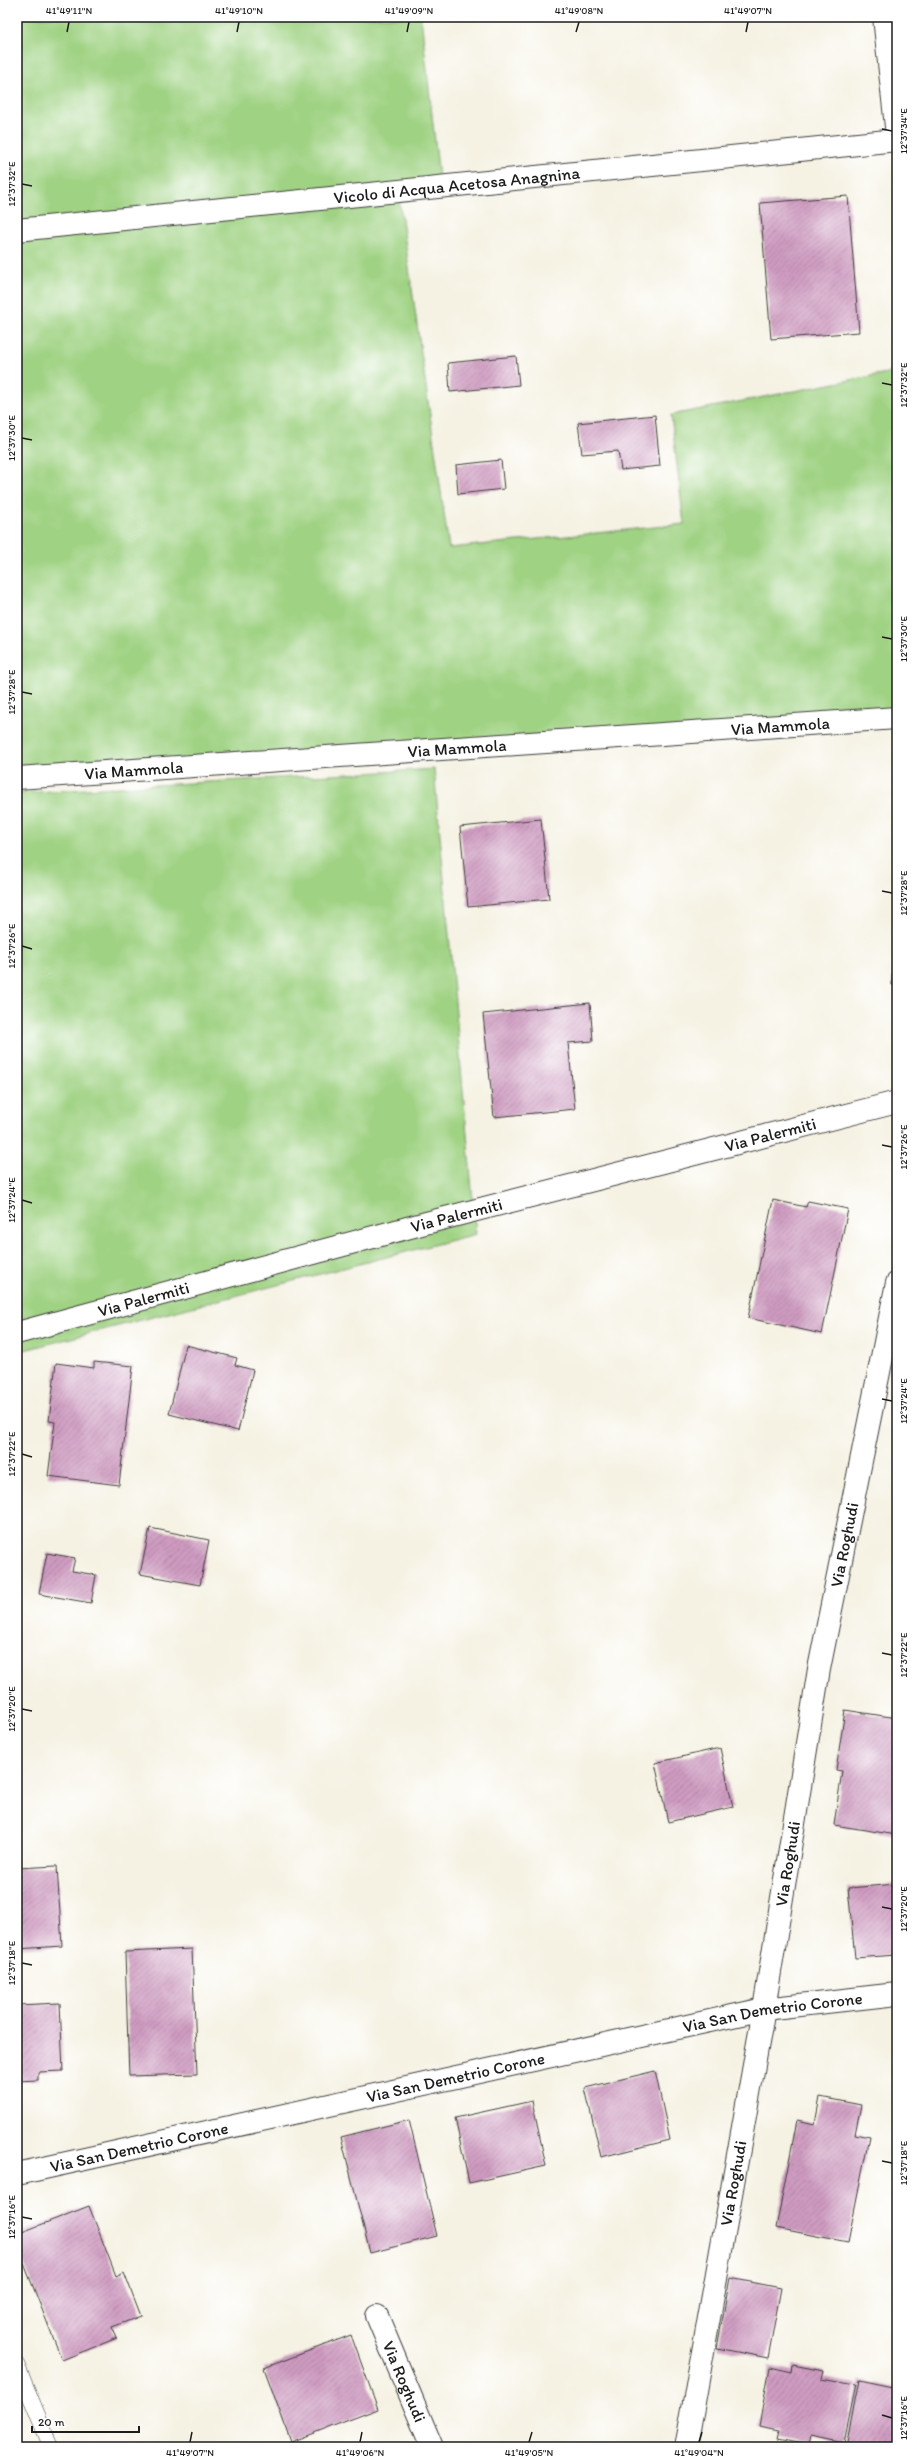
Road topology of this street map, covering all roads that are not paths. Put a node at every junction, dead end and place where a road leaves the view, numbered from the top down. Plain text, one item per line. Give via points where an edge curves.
1 (884, 17) edge
2 (897, 136) edge
3 (897, 140) edge
4 (17, 230) edge
5 (897, 718) edge
6 (17, 778) edge
7 (897, 1102) edge
8 (897, 1282) edge
9 (17, 1333) edge
10 (897, 1994) edge
11 (764, 2009) junction
12 (17, 2174) edge
13 (377, 2316) dead end
14 (17, 2365) edge
15 (51, 2447) edge
16 (432, 2447) edge
17 (686, 2447) edge

1 - 2 street
3 - 4 street, Vicolo di Acqua Acetosa Anagnina
5 - 6 street, Via Mammola
7 - 9 street, Via Palermiti
8 - 11 street, Via Roghudi via 819,1669
10 - 11 street, Via San Demetrio Corone
11 - 12 street, Via San Demetrio Corone
11 - 17 street, Via Roghudi
13 - 16 street, Via Roghudi
14 - 15 lane

